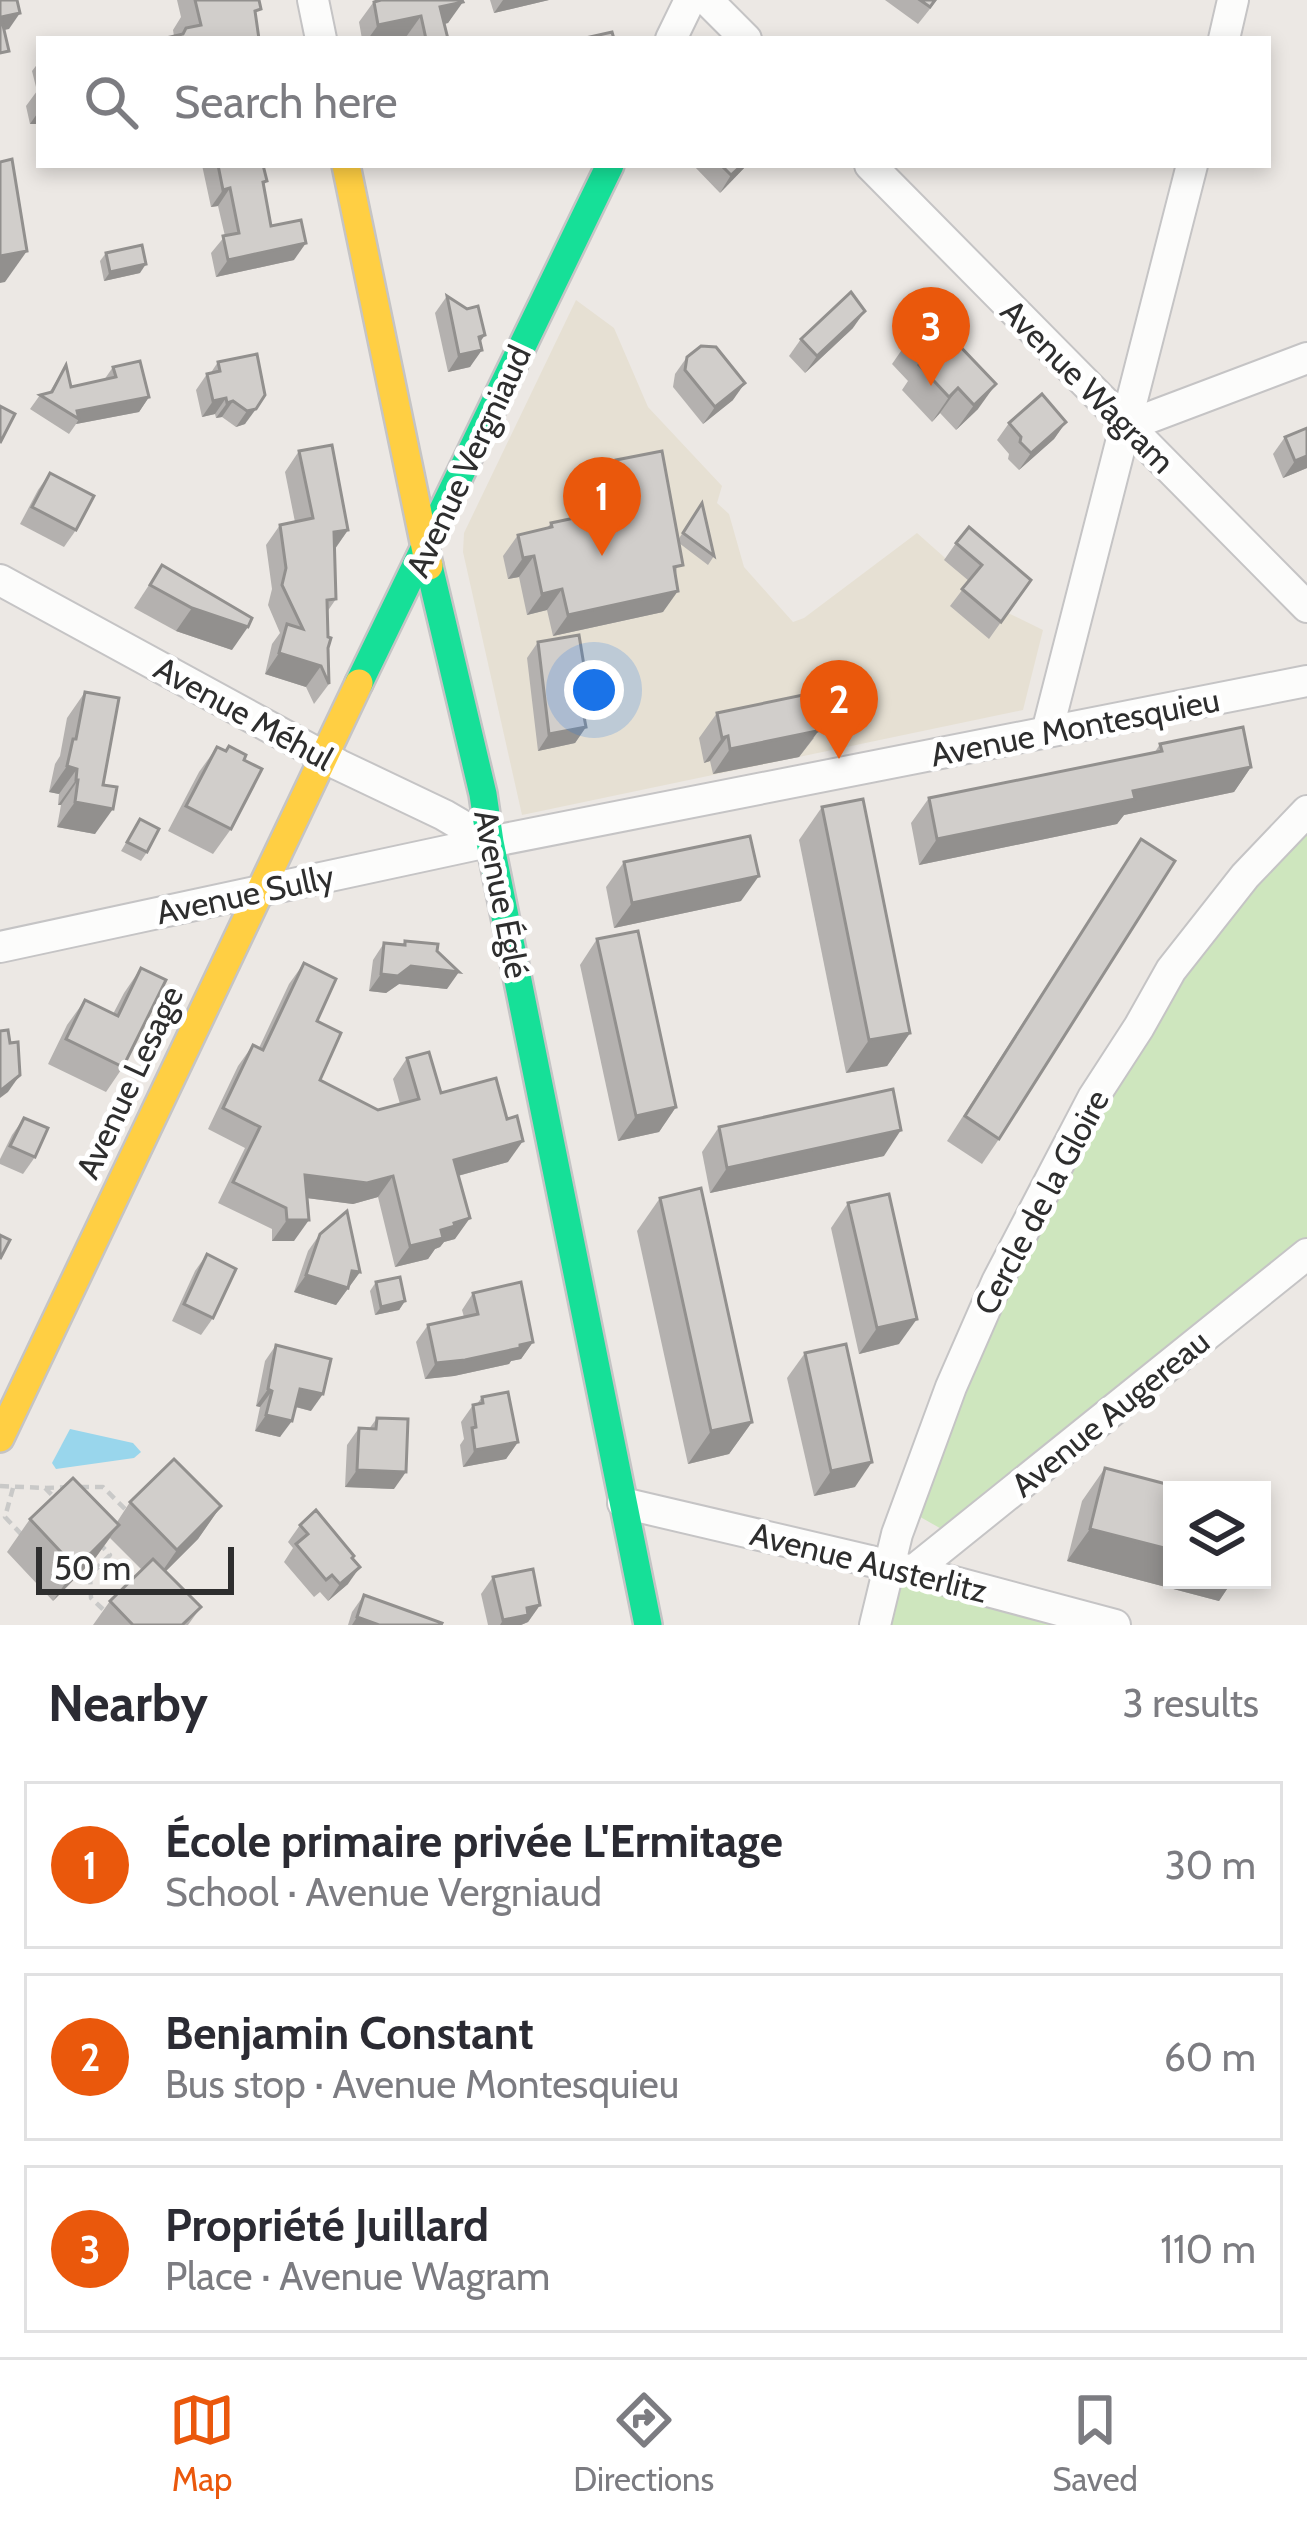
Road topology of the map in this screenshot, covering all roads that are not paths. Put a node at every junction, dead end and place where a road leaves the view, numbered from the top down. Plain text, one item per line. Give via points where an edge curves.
1 (313, 0) edge
2 (690, 0) edge
3 (707, 0) edge
4 (1234, 0) edge
5 (320, 36) edge
6 (672, 36) edge
7 (743, 36) edge
8 (1225, 36) edge
9 (347, 168) edge
10 (609, 168) edge
11 (873, 168) edge
12 (1191, 168) edge
13 (1307, 358) edge
14 (1127, 426) junction
15 (425, 551) junction
16 (0, 580) edge
17 (1307, 607) edge
18 (1307, 681) edge
19 (1047, 732) junction
20 (325, 757) junction
21 (1307, 812) edge
22 (490, 842) junction
23 (259, 891) junction
24 (0, 947) edge
25 (1307, 1254) edge
26 (0, 1438) edge
27 (623, 1503) junction
28 (901, 1569) junction
29 (648, 1625) edge
30 (875, 1625) edge
31 (1114, 1625) edge

1 - 5 street
2 - 6 street
3 - 7 street
4 - 8 street
9 - 15 street, Avenue Églé
10 - 15 street, Avenue Vergniaud
11 - 14 street, Avenue Wagram
12 - 14 street
13 - 14 street
14 - 17 street, Avenue Wagram
14 - 19 street
15 - 20 street, Avenue Vergniaud
15 - 22 street, Avenue Églé
16 - 20 street, Avenue Méhul
18 - 19 street, Avenue Montesquieu
19 - 22 street, Avenue Montesquieu
20 - 22 street, Avenue Méhul
20 - 23 street, Avenue Lesage
21 - 28 street via 1172,970 1093,1098 997,1282 944,1405 897,1534
22 - 23 street, Avenue Sully
22 - 27 street, Avenue Églé
23 - 24 street, Avenue Sully
23 - 26 street, Avenue Lesage
25 - 28 street, Avenue Augereau
27 - 28 street, Avenue Austerlitz
27 - 29 street, Avenue Églé
28 - 30 street
28 - 31 street, Avenue Austerlitz

